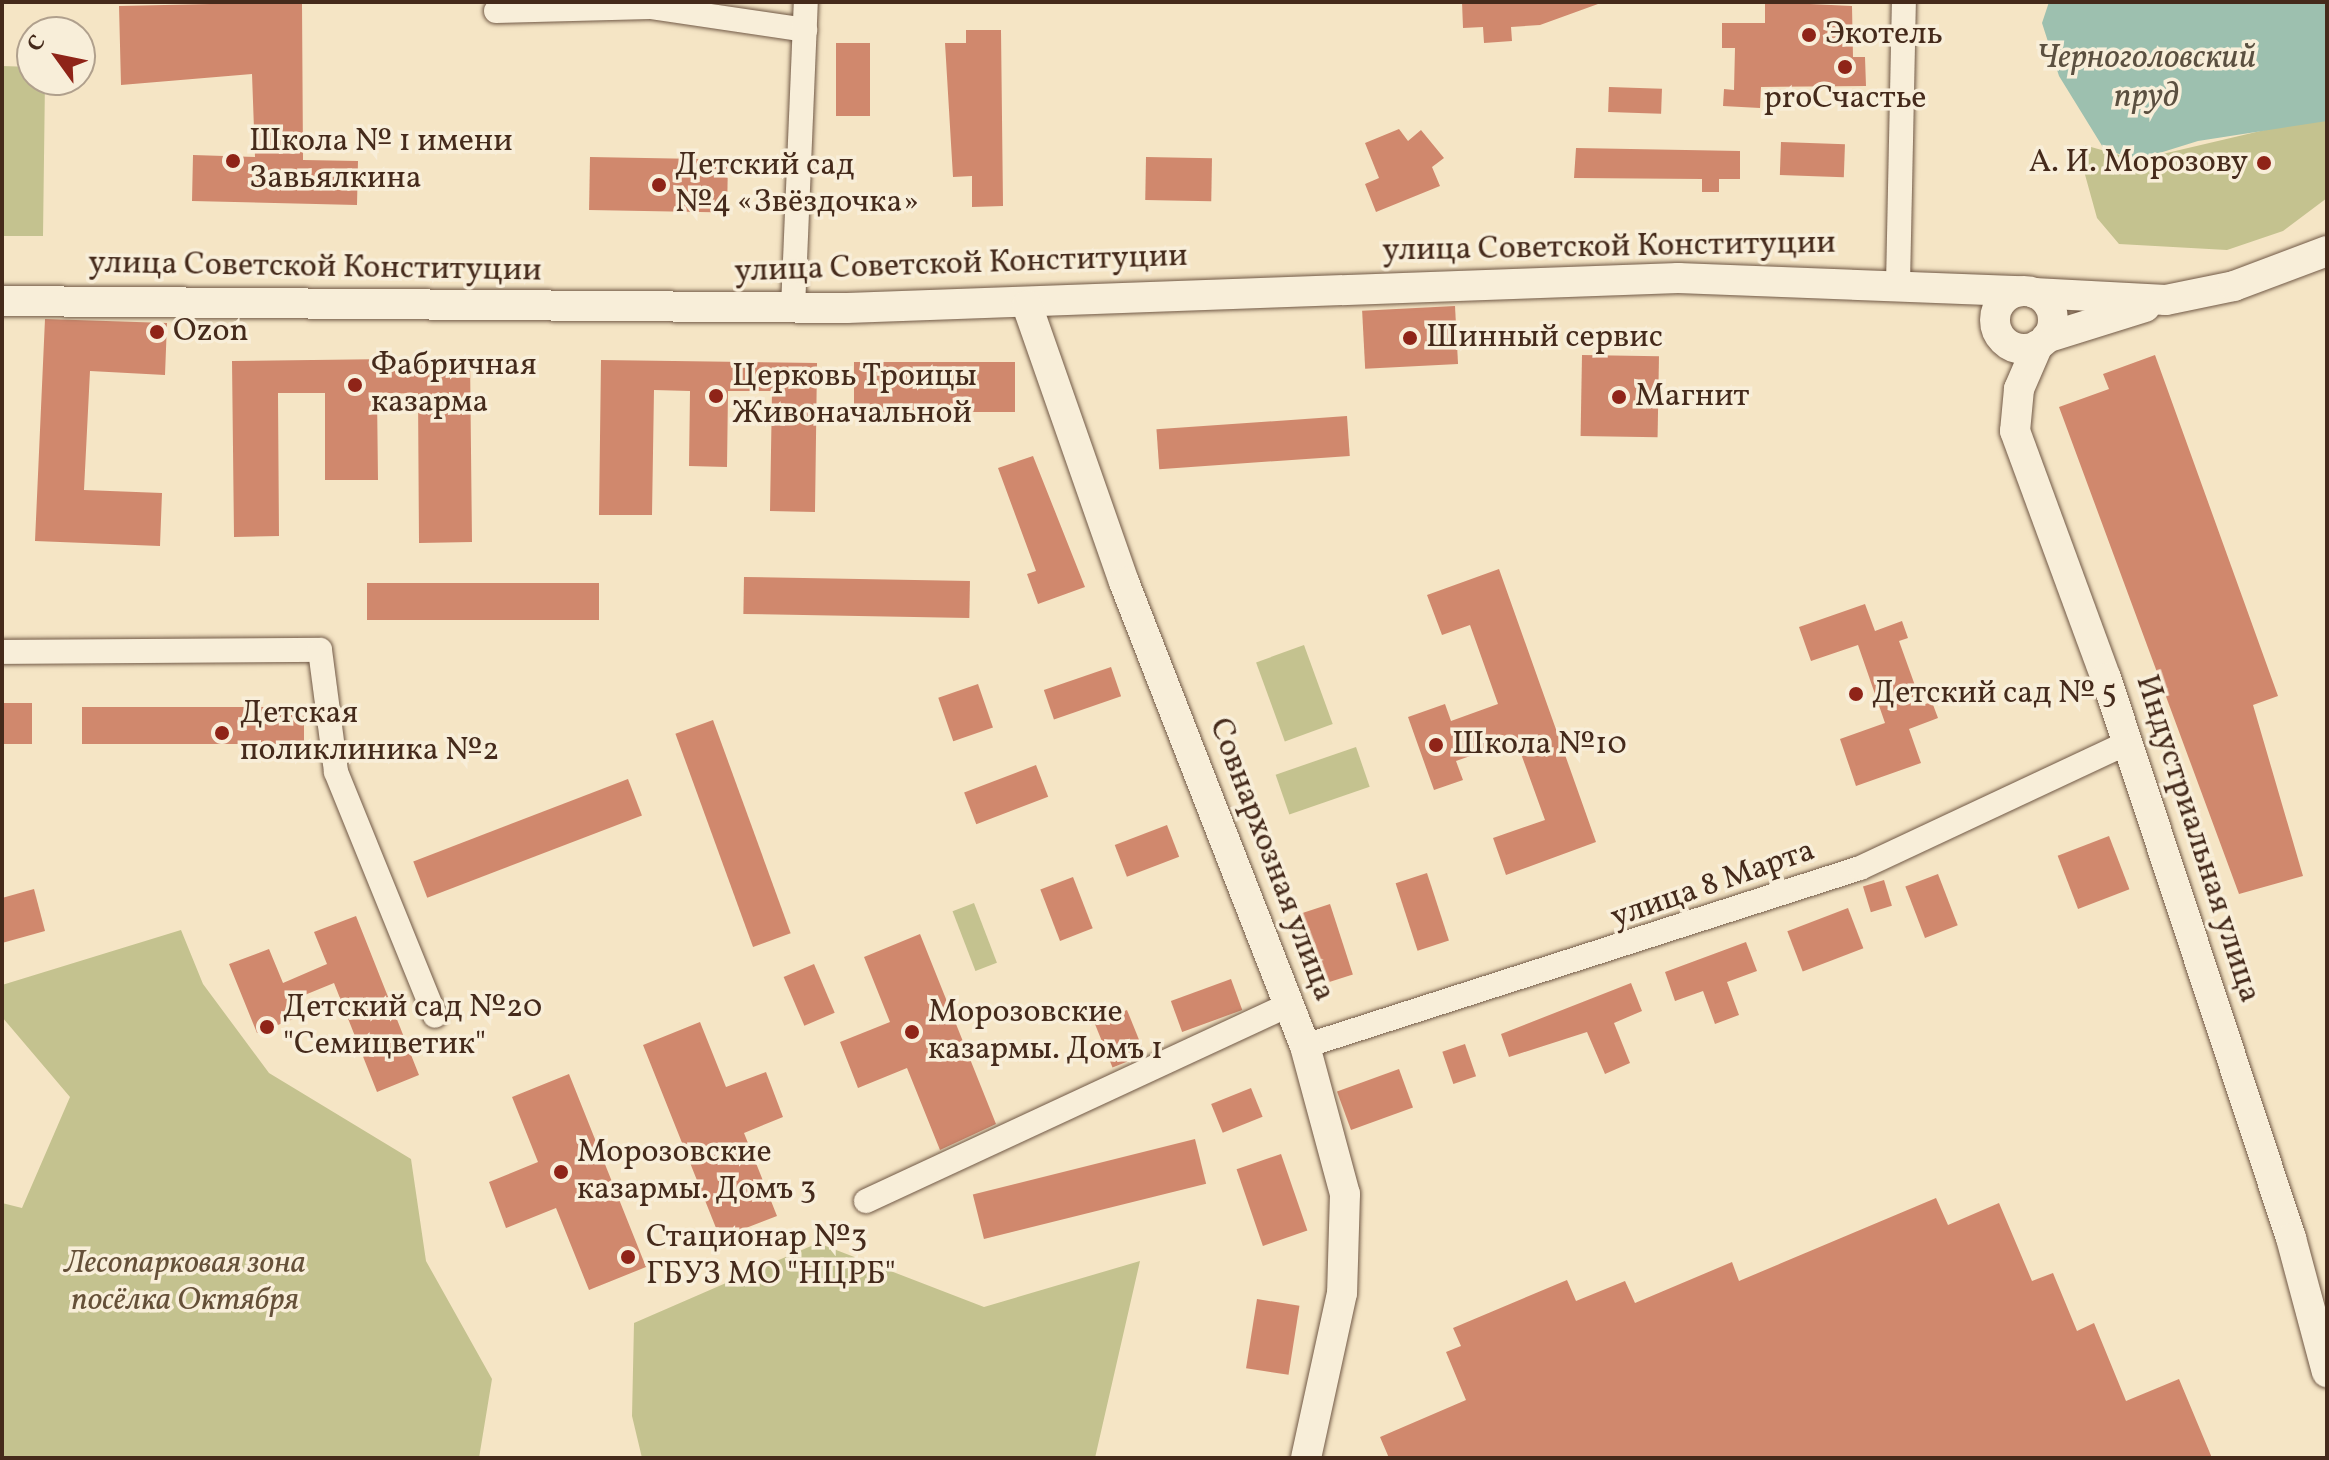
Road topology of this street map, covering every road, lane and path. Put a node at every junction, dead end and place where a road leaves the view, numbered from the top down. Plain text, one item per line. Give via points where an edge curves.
1 (806, 2) edge
2 (1904, 2) edge
3 (496, 11) dead end
4 (805, 30) junction
5 (2327, 251) edge
6 (1910, 286) junction
7 (2028, 292) junction
8 (2166, 300) junction
9 (2, 301) edge
10 (1027, 305) junction
11 (793, 308) junction
12 (1997, 329) junction
13 (2042, 342) junction
14 (2019, 389) junction
15 (2, 652) edge
16 (2125, 744) junction
17 (1289, 1005) junction
18 (435, 1016) dead end
19 (1305, 1046) junction
20 (866, 1201) dead end
21 (2327, 1372) edge
22 (1306, 1458) edge

1 - 4 street
2 - 6 street
3 - 4 street via 650,7
4 - 11 street
5 - 8 street via 2234,286
6 - 7 street, улица Советской Конституции
6 - 10 street, улица Советской Конституции via 1560,279
6 - 12 street
7 - 8 street
7 - 12 street via 1998,307
7 - 13 street via 2052,312
8 - 13 street
9 - 11 street, улица Советской Конституции
10 - 11 street, улица Советской Конституции
10 - 17 street, Совнархозная улица via 1124,582
12 - 13 street via 2011,346
12 - 14 street, Индустриальная улица
13 - 14 street
14 - 16 street, Индустриальная улица via 2015,431
15 - 18 street via 320,650 336,772
16 - 19 street, улица 8 Марта via 1860,868
16 - 21 street, Индустриальная улица via 2296,1255
17 - 19 street, Совнархозная улица
17 - 20 street
19 - 22 street, Совнархозная улица via 1345,1194 1342,1293

